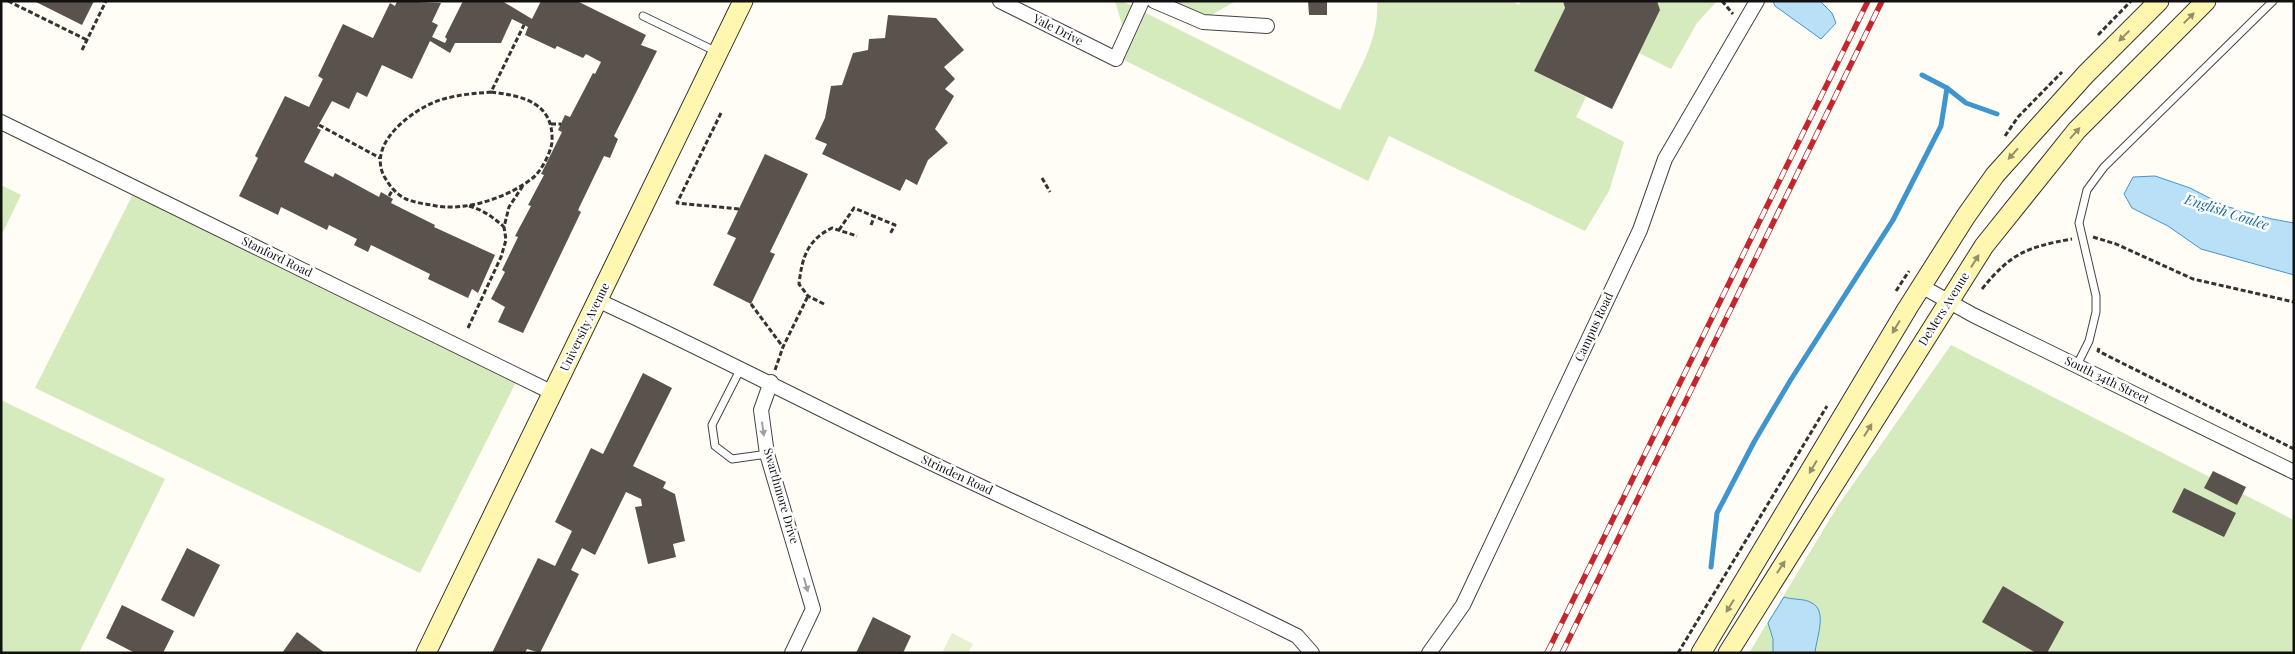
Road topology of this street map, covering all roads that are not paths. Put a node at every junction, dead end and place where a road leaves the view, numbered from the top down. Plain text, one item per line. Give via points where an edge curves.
1 (743, 1) edge
2 (1000, 1) edge
3 (1142, 1) edge
4 (1154, 1) edge
5 (1757, 1) edge
6 (2159, 1) edge
7 (2206, 1) edge
8 (2273, 1) edge
9 (643, 16) dead end
10 (1267, 26) dead end
11 (718, 52) junction
12 (1, 122) edge
13 (1921, 286) junction
14 (597, 300) junction
15 (1949, 302) junction
16 (2077, 365) junction
17 (740, 370) junction
18 (771, 382) junction
19 (553, 393) junction
20 (767, 454) junction
21 (2294, 472) edge
22 (426, 653) edge
23 (792, 653) edge
24 (1312, 653) edge
25 (1429, 653) edge
26 (1701, 653) edge
27 (1728, 653) edge

1 - 11 main road, University Avenue
2 - 3 street, Yale Drive via 1116,58
4 - 10 street via 1203,22
5 - 25 street, Campus Road via 1665,159 1640,230 1467,596
6 -> 13 main road via 2086,74 1995,175
15 -> 7 main road, DeMers Avenue via 1990,238 2071,136
8 - 16 lane via 2104,167 2087,190 2079,222 2096,291 2096,312 2089,341
9 - 11 lane
11 - 14 main road, University Avenue
12 - 19 street, Stanford Road
13 - 15 street, South 34th Street
13 -> 26 main road
14 - 17 street, Strinden Road
14 - 19 main road, University Avenue
15 - 16 street, South 34th Street
27 -> 15 main road, DeMers Avenue
16 - 21 street, South 34th Street
17 - 18 street, Strinden Road
17 - 20 lane via 712,425 715,446 732,459
18 -> 20 street, Swarthmore Drive via 761,410
18 - 24 street, Strinden Road via 922,458 1298,636
19 - 22 main road, University Avenue
20 -> 23 street, Swarthmore Drive via 813,609

